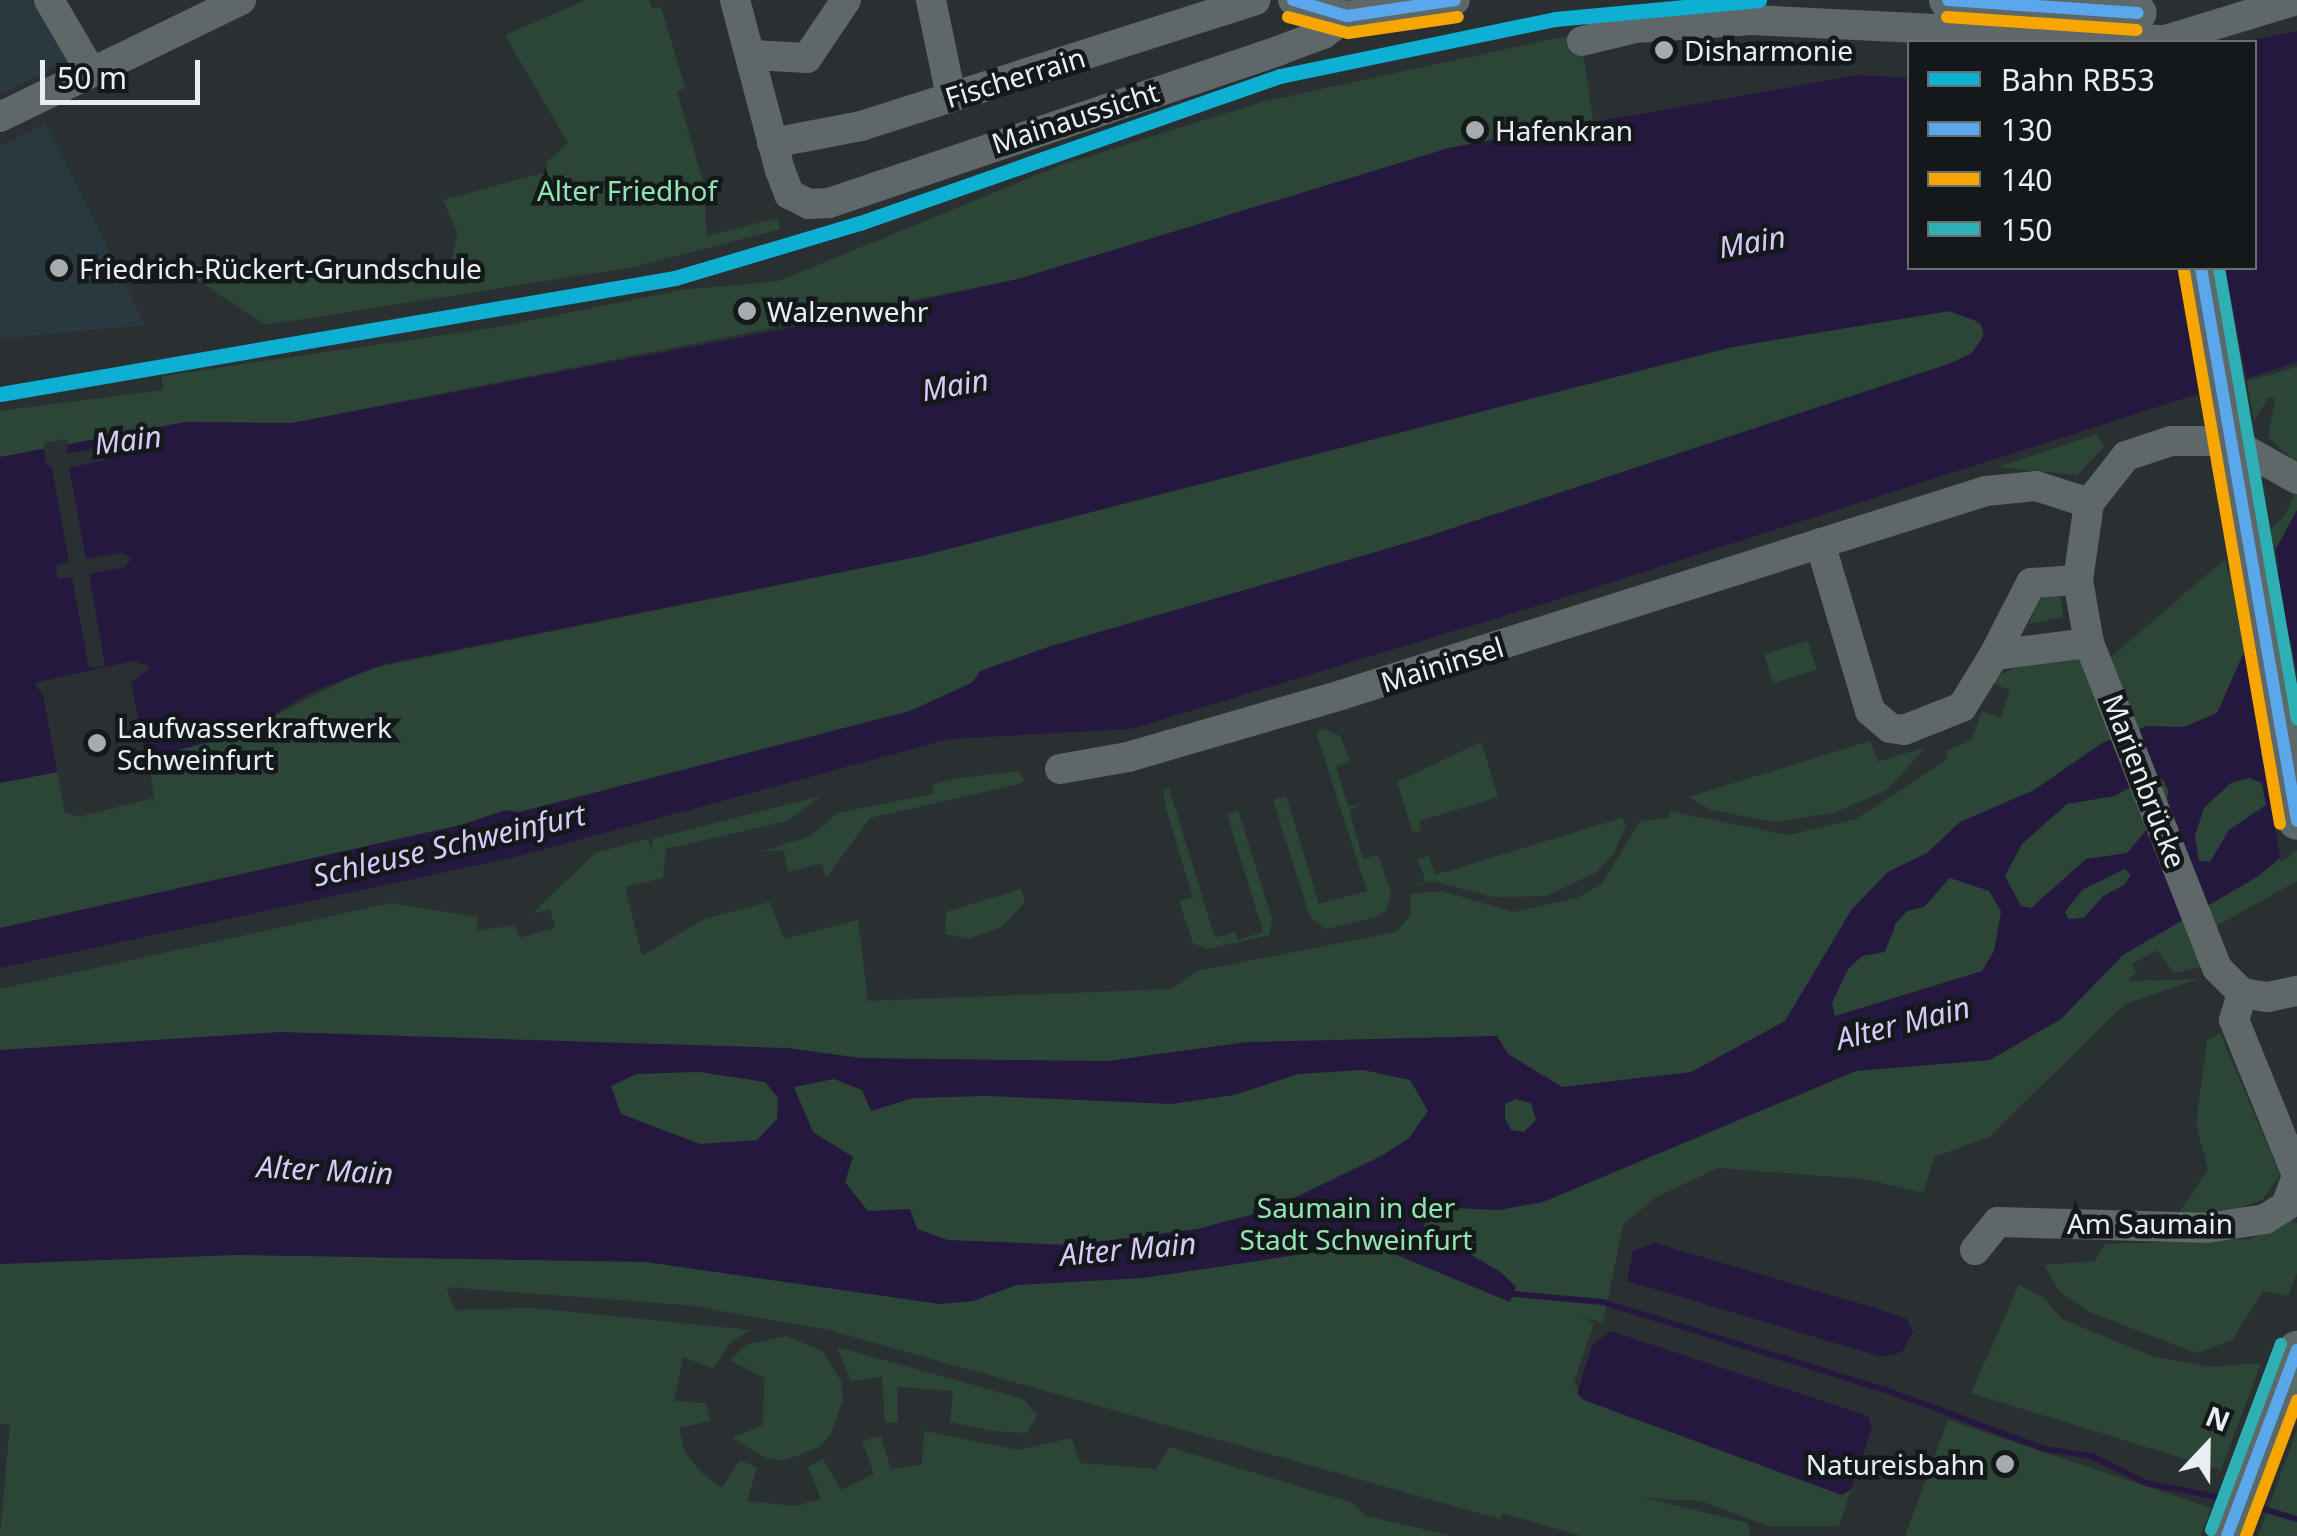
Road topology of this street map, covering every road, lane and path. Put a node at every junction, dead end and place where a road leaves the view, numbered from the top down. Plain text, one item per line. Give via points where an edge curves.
1 (49, 0) edge
2 (241, 0) edge
3 (735, 0) edge
4 (846, 0) edge
5 (931, 0) edge
6 (1254, 0) edge
7 (1293, 0) edge
8 (1455, 0) edge
9 (1948, 0) edge
10 (2297, 0) edge
11 (204, 8) edge
12 (1347, 16) junction
13 (2140, 24) edge
14 (1582, 42) dead end
15 (753, 54) junction
16 (90, 72) junction
17 (950, 97) junction
18 (0, 117) edge
19 (772, 143) junction
20 (2201, 270) edge
21 (2297, 479) edge
22 (2089, 503) junction
23 (1820, 543) junction
24 (2078, 580) junction
25 (2089, 644) junction
26 (1994, 655) junction
27 (1060, 768) dead end
28 (2297, 821) edge
29 (2297, 991) edge
30 (2242, 993) junction
31 (1975, 1250) dead end
32 (2297, 1350) edge
33 (2227, 1536) edge

1 - 16 street
2 - 11 street
3 - 15 street
4 - 15 street via 808,58
5 - 17 street
6 - 17 street, Fischerrain
7 - 12 street
8 - 12 street
9 - 13 main road
10 - 13 street via 2164,40
11 - 16 street
12 - 19 street, Mainaussicht via 1323,34 829,203 789,194
13 - 14 street via 1752,20 1634,28
15 - 19 street
16 - 18 street
17 - 19 street, Fischerrain via 862,126
20 - 28 main road, bridge
21 - 22 street via 2244,449 2171,441 2126,456
22 - 23 street, Maininsel via 2036,486 2011,486
22 - 24 street, Marienbrücke
23 - 26 street via 1878,722 1904,730 1962,707
23 - 27 street, Maininsel via 1341,695 1128,758
24 - 25 street, Marienbrücke
24 - 26 street via 2031,584
25 - 26 street
25 - 30 street, Marienbrücke via 2218,968
29 - 30 street
30 - 31 street, Am Saumain via 2234,1020 2297,1175 2286,1206 2265,1219 2208,1228 1998,1222
32 - 33 main road

